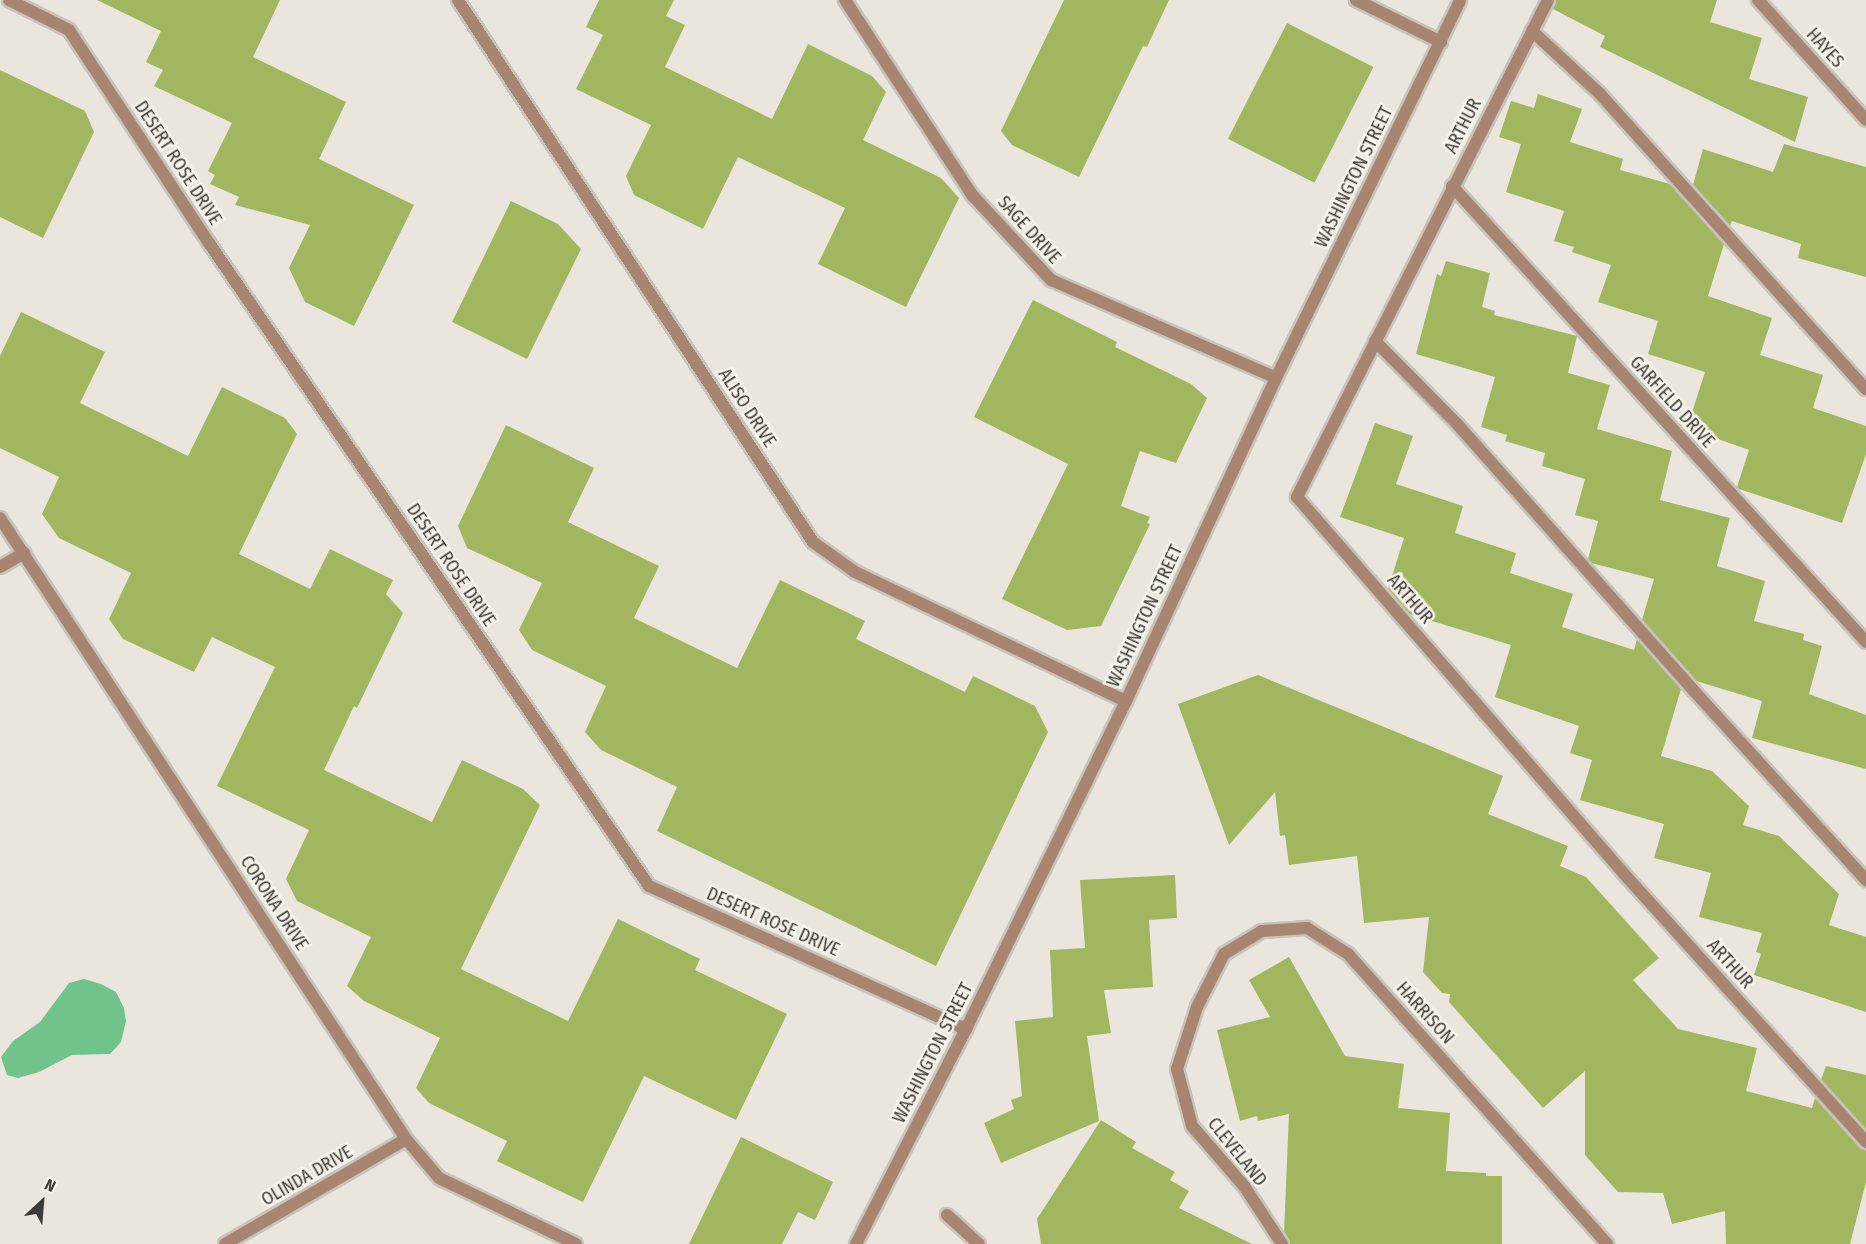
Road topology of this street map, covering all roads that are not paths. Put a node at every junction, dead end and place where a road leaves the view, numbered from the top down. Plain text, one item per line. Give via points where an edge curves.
1 (9, 0) edge
2 (458, 0) edge
3 (845, 0) edge
4 (1356, 0) edge
5 (1460, 0) edge
6 (1548, 0) edge
7 (1758, 0) edge
8 (1532, 31) junction
9 (1441, 42) junction
10 (1866, 120) edge
11 (1452, 186) junction
12 (1375, 341) junction
13 (1276, 378) junction
14 (1866, 388) edge
15 (0, 518) edge
16 (24, 553) junction
17 (0, 567) edge
18 (1866, 642) edge
19 (1126, 701) junction
20 (1866, 880) edge
21 (1197, 1007) joint
22 (966, 1029) junction
23 (406, 1139) junction
24 (1866, 1142) edge
25 (947, 1215) dead end
26 (225, 1244) edge
27 (576, 1244) edge
28 (856, 1244) edge
29 (979, 1244) edge
30 (1282, 1244) edge
31 (1607, 1244) edge

1 - 22 street, DESERT ROSE DRIVE via 69,30 209,243 649,886
2 - 19 street, ALISO DRIVE via 813,542 855,572
3 - 13 street, SAGE DRIVE via 973,196 1051,280
4 - 9 street
5 - 9 street, WASHINGTON STREET
6 - 8 street, ARTHUR
7 - 10 street, HAYES
8 - 11 street, ARTHUR
8 - 14 street via 1600,94
9 - 13 street, WASHINGTON STREET
11 - 12 street, ARTHUR
11 - 18 street, GARFIELD DRIVE
12 - 20 street via 1458,425
12 - 24 street, ARTHUR via 1296,497 1625,875
13 - 19 street, WASHINGTON STREET
15 - 16 street, CORONA DRIVE
16 - 17 street
16 - 23 street, CORONA DRIVE
19 - 22 street, WASHINGTON STREET
21 - 30 street, CLEVELAND via 1177,1069 1192,1126 1244,1186
21 - 31 street, HARRISON via 1224,954 1262,931 1307,928 1348,954
22 - 28 street, WASHINGTON STREET
23 - 26 street, OLINDA DRIVE
23 - 27 street, CORONA DRIVE via 439,1178
25 - 29 street

